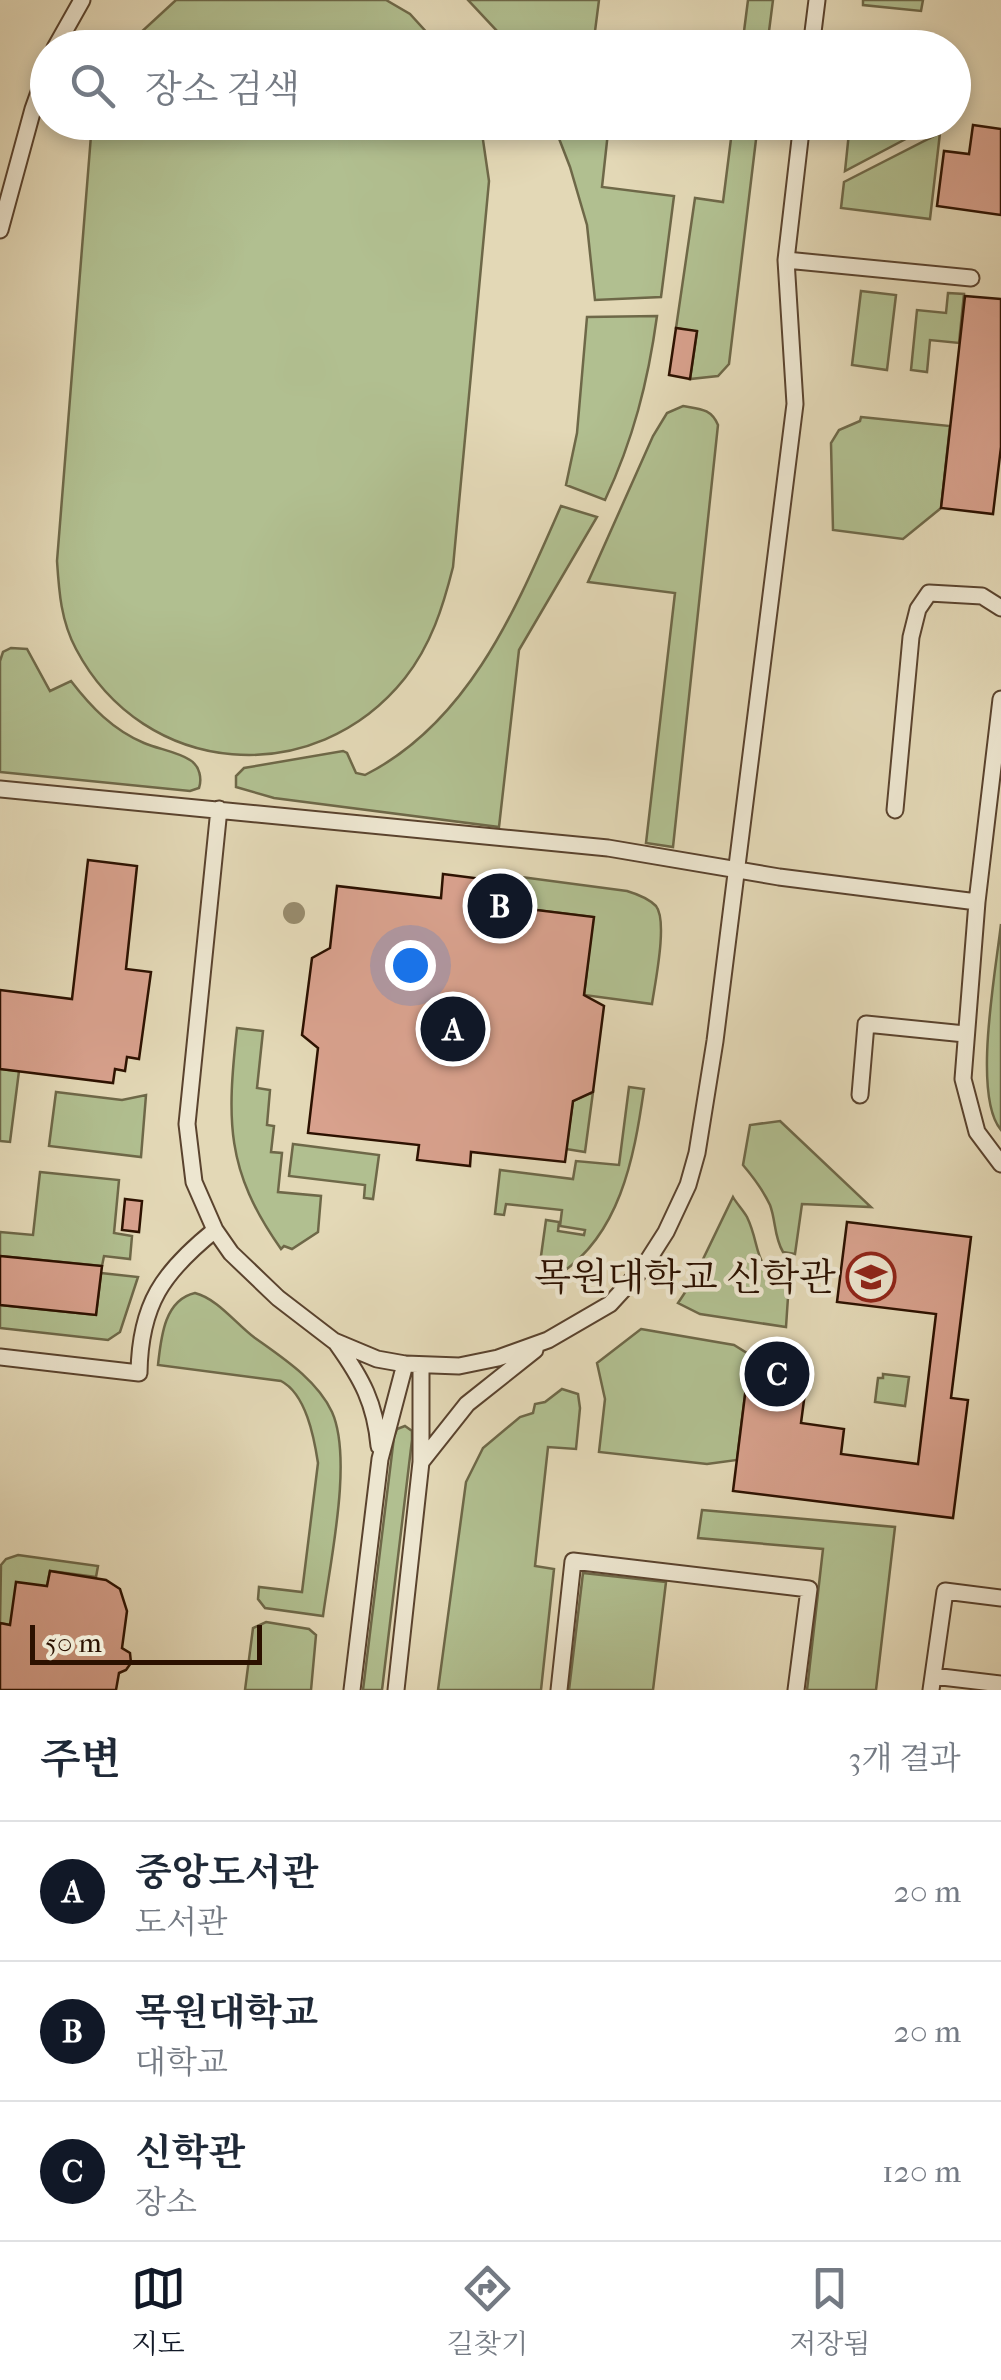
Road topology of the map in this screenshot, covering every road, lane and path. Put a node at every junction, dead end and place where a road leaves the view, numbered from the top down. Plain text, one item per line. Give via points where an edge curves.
1 (82, 0) edge
2 (816, 0) edge
3 (64, 30) edge
4 (813, 30) edge
5 (30, 120) edge
6 (800, 140) edge
7 (0, 230) edge
8 (786, 260) junction
9 (971, 278) dead end
10 (1001, 608) edge
11 (1001, 699) edge
12 (0, 789) edge
13 (219, 809) junction
14 (895, 810) dead end
15 (736, 870) junction
16 (977, 902) junction
17 (965, 1034) junction
18 (860, 1095) dead end
19 (1001, 1164) edge
20 (215, 1230) junction
21 (548, 1340) junction
22 (334, 1341) junction
23 (0, 1356) edge
24 (413, 1366) junction
25 (380, 1459) junction
26 (421, 1462) junction
27 (1001, 1598) edge
28 (932, 1683) edge
29 (1001, 1684) edge
30 (352, 1690) edge
31 (396, 1690) edge
32 (559, 1690) edge
33 (796, 1690) edge

1 - 3 lane
2 - 4 lane
5 - 7 lane
6 - 8 lane
8 - 9 lane
8 - 15 lane via 795,404
10 - 14 lane via 982,596 929,593 918,609
11 - 16 lane
12 - 13 lane
13 - 15 lane via 608,848
13 - 20 lane via 188,1124 194,1182
15 - 16 lane
15 - 21 lane via 698,1154 688,1185 666,1232 628,1286 591,1318
16 - 17 lane
17 - 18 lane via 866,1024
17 - 19 lane via 963,1078 977,1132
20 - 22 lane via 248,1271
20 - 23 lane via 168,1272 150,1300 139,1373
21 - 24 lane via 459,1366
21 - 26 lane via 467,1404
22 - 24 lane
22 - 25 lane via 376,1414
24 - 25 lane
24 - 26 lane
25 - 30 lane
26 - 31 lane
27 - 28 lane via 945,1591
28 - 29 lane
32 - 33 lane via 573,1561 808,1588

